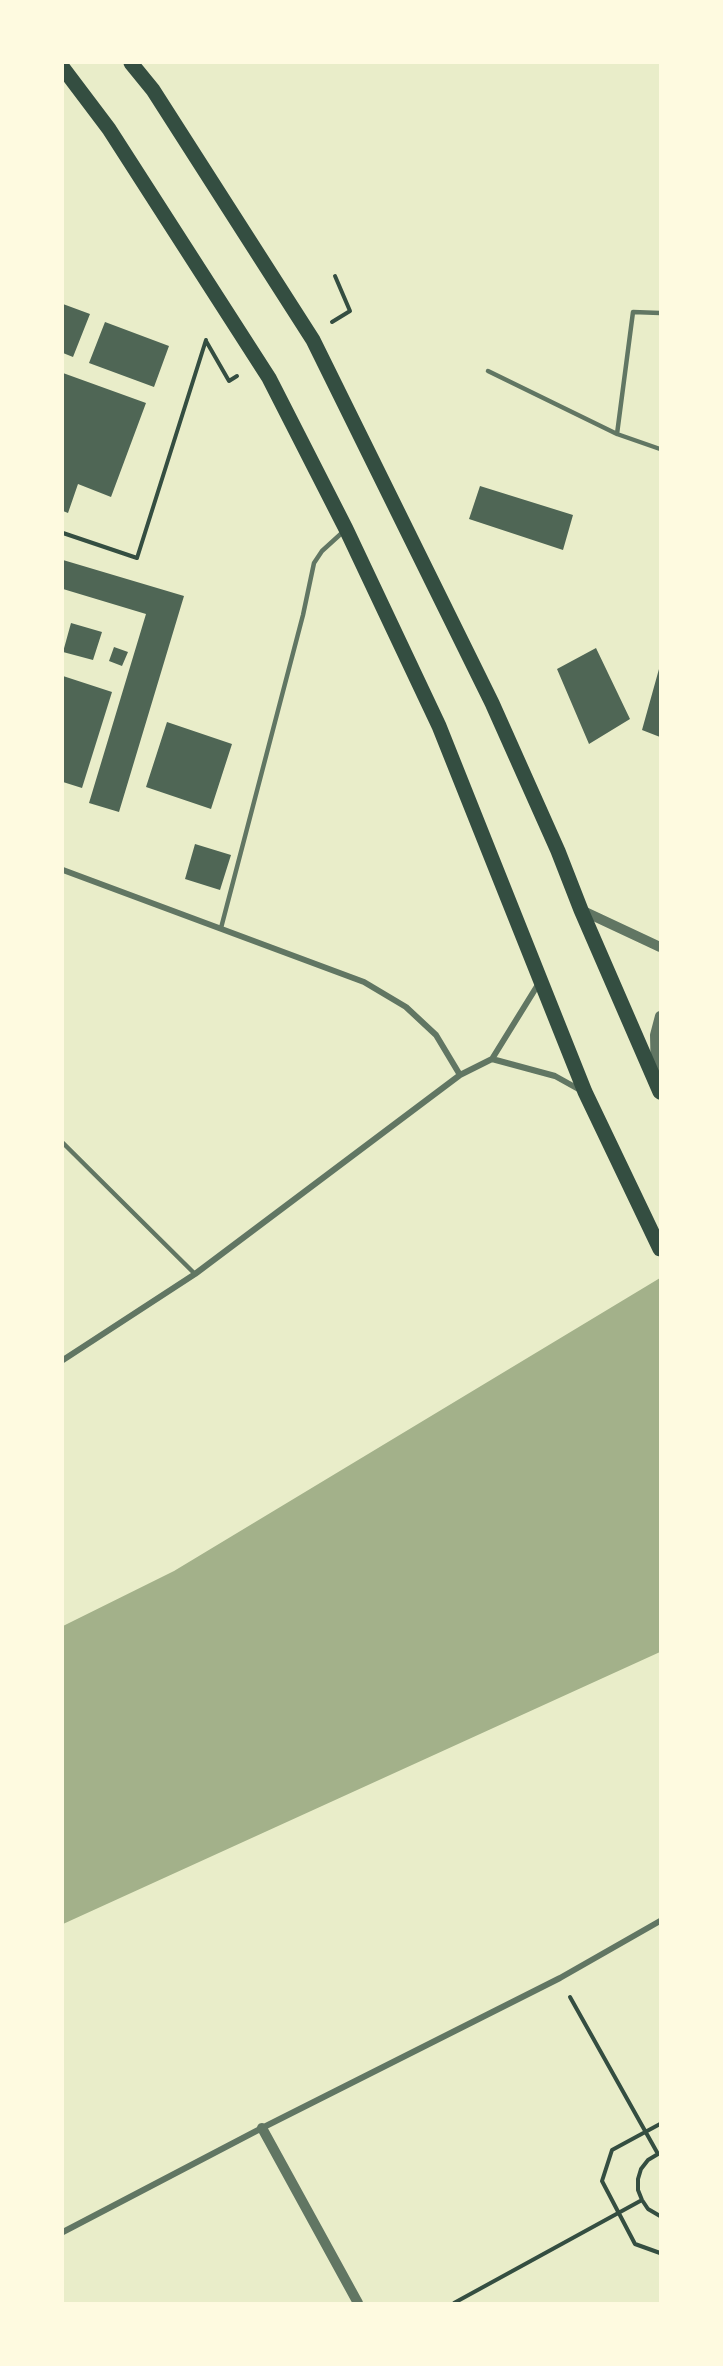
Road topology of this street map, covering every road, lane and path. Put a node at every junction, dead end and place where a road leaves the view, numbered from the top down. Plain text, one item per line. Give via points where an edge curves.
1 (131, 63) edge
2 (63, 68) edge
3 (335, 276) dead end
4 (350, 311) dead end
5 (660, 313) edge
6 (488, 371) dead end
7 (229, 381) dead end
8 (617, 434) junction
9 (660, 449) edge
10 (346, 529) junction
11 (63, 533) edge
12 (63, 870) edge
13 (581, 910) junction
14 (221, 928) junction
15 (660, 947) edge
16 (540, 981) junction
17 (660, 1016) edge
18 (492, 1059) junction
19 (460, 1076) junction
20 (658, 1088) edge
21 (585, 1092) junction
22 (63, 1143) edge
23 (660, 1249) edge
24 (195, 1274) junction
25 (63, 1360) edge
26 (660, 1921) edge
27 (560, 1978) junction
28 (660, 2124) edge
29 (262, 2128) junction
30 (645, 2130) junction
31 (659, 2154) edge
32 (642, 2200) junction
33 (618, 2214) junction
34 (660, 2216) edge
35 (63, 2232) edge
36 (660, 2253) edge
37 (358, 2303) edge
38 (454, 2303) edge

1 - 13 main road via 153,90 313,340 492,703
2 - 10 main road via 109,129 269,378
3 - 4 path
5 - 8 lane via 633,312
6 - 8 lane
7 - 11 path via 206,340 137,558
8 - 9 lane
10 - 14 lane via 314,563
10 - 16 main road via 439,726
12 - 14 street
13 - 15 street
13 - 20 main road
14 - 19 street via 364,982 406,1007 436,1035
16 - 18 street
16 - 21 main road
17 - 20 street via 655,1035
18 - 19 street
18 - 21 street via 555,1076
19 - 24 street
21 - 23 main road
22 - 24 lane
24 - 25 street
26 - 27 street
27 - 29 street
27 - 30 path
28 - 30 path
29 - 35 street
29 - 37 street
30 - 31 path
30 - 33 path via 612,2150 602,2181
31 - 32 path via 641,2169 638,2190
32 - 33 path
32 - 34 path
33 - 36 path via 635,2244
33 - 38 path

